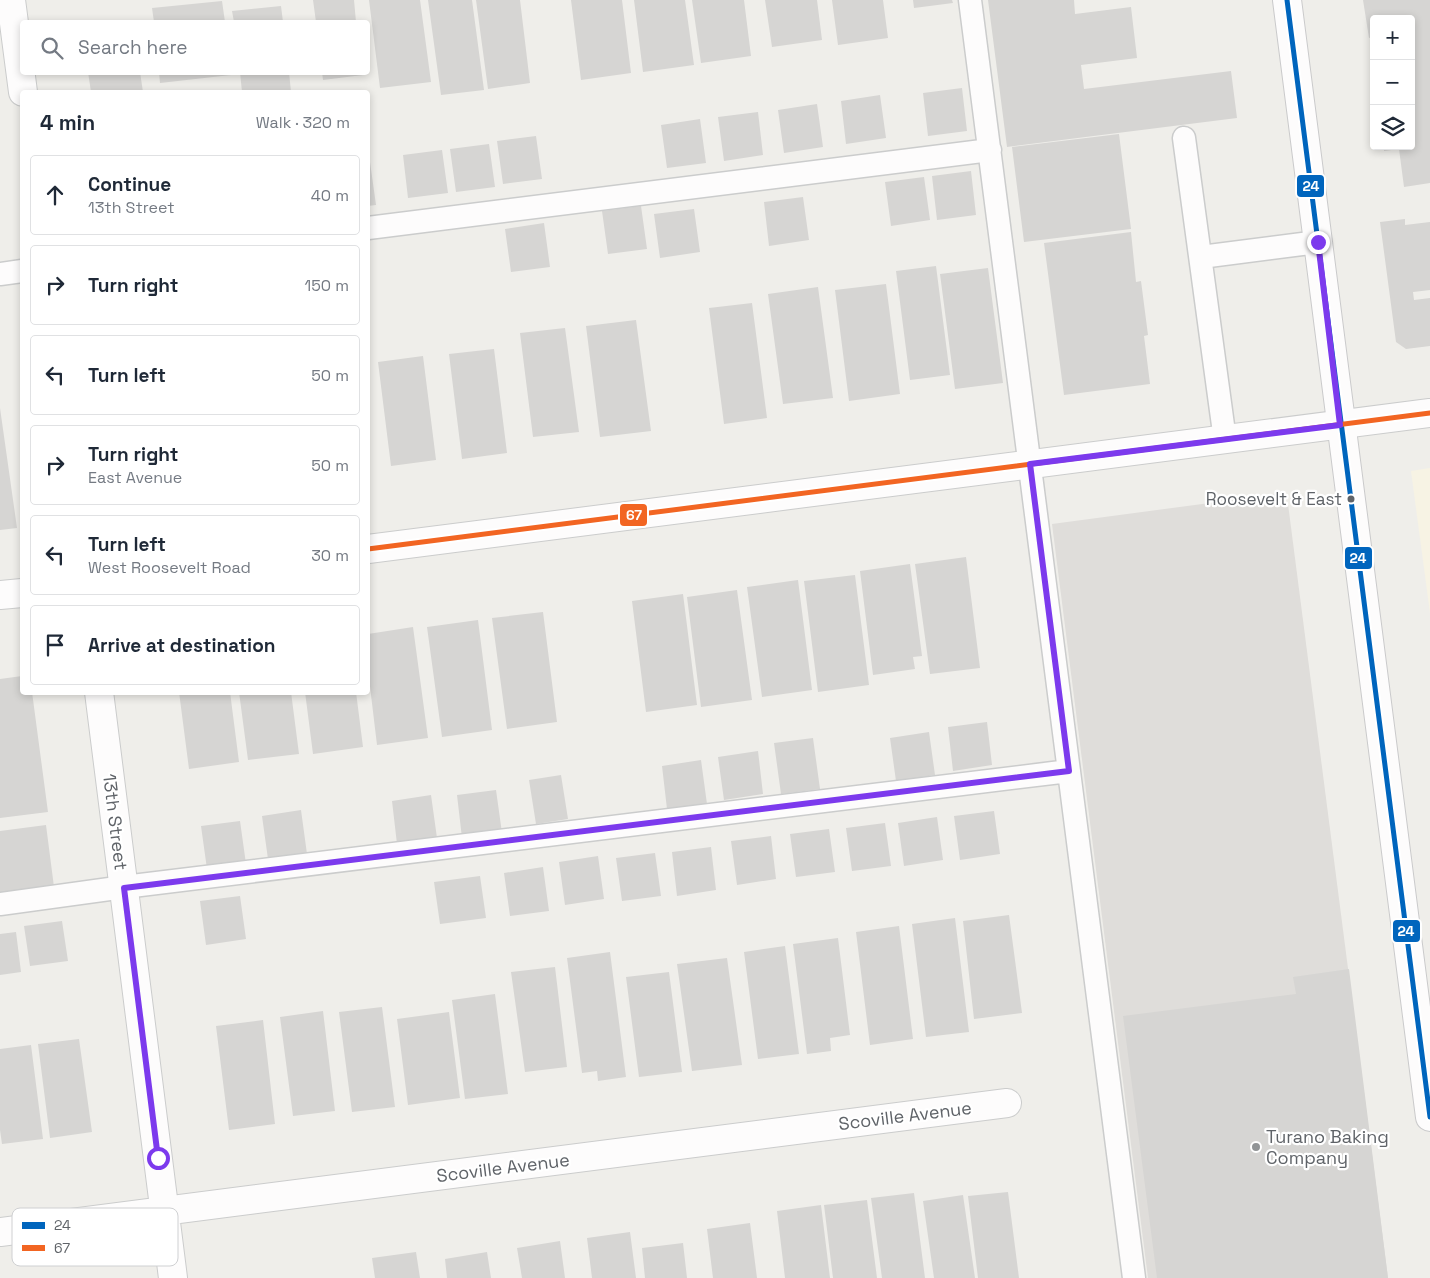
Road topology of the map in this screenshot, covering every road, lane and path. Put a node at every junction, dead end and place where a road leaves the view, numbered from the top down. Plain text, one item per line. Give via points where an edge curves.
1 (11, 0) edge
2 (970, 0) edge
3 (1287, 0) edge
4 (20, 69) edge
5 (21, 75) edge
6 (23, 90) edge
7 (1184, 138) dead end
8 (990, 150) junction
9 (370, 228) edge
10 (1318, 242) junction
11 (1201, 257) junction
12 (20, 271) edge
13 (0, 274) edge
14 (1430, 413) edge
15 (1340, 425) junction
16 (1225, 440) junction
17 (1030, 464) junction
18 (370, 549) edge
19 (20, 592) edge
20 (0, 595) edge
21 (99, 695) edge
22 (1069, 771) junction
23 (124, 888) junction
24 (0, 904) edge
25 (1007, 1103) dead end
26 (1430, 1117) edge
27 (165, 1208) edge
28 (178, 1209) edge
29 (1134, 1278) edge

1 - 4 street
2 - 8 lane
3 - 10 street
5 - 6 street
7 - 11 lane
8 - 9 lane
8 - 17 lane
10 - 11 lane
10 - 15 street
11 - 16 lane
12 - 13 lane
14 - 15 street
15 - 16 street
15 - 26 street
16 - 17 street
17 - 18 street
17 - 22 lane
19 - 20 street
21 - 23 street, 13th Street
22 - 23 lane
22 - 29 lane
23 - 24 lane
23 - 27 street, 13th Street
25 - 28 street, Scoville Avenue

